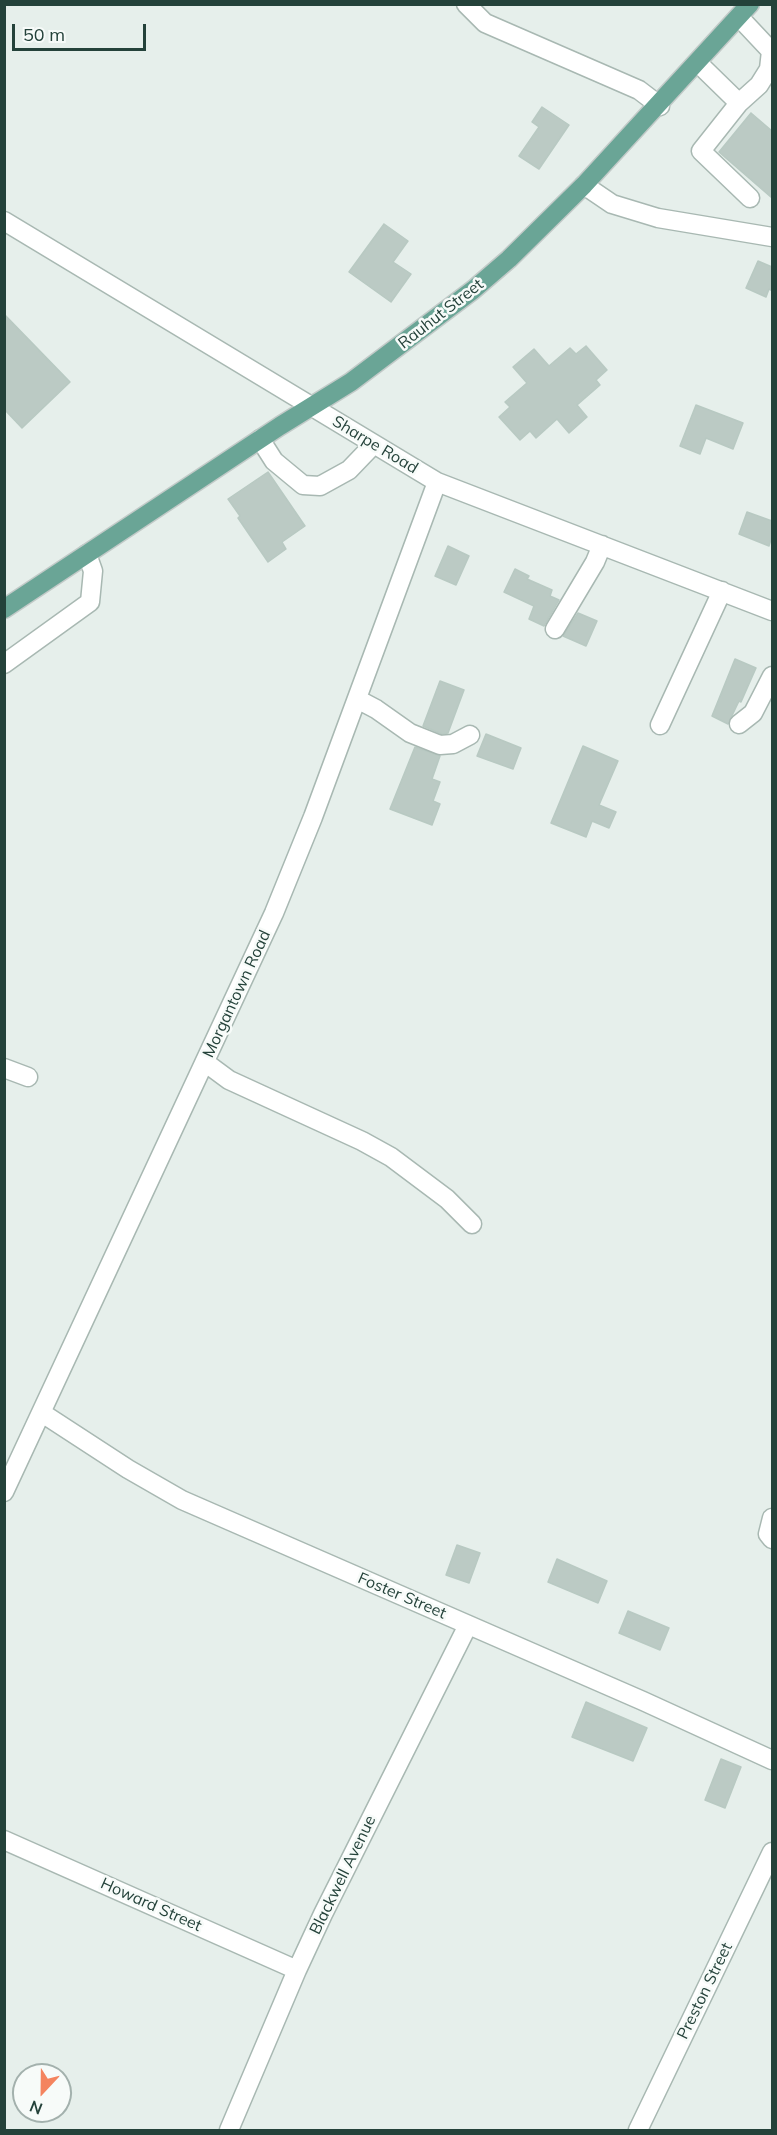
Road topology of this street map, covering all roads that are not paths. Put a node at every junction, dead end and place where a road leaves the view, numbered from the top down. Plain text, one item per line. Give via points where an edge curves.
1 (466, 4) edge
2 (745, 11) edge
3 (698, 63) junction
4 (766, 88) edge
5 (739, 103) junction
6 (660, 106) junction
7 (584, 185) junction
8 (750, 198) dead end
9 (4, 221) edge
10 (772, 237) edge
11 (311, 407) junction
12 (260, 439) junction
13 (374, 444) junction
14 (437, 482) junction
15 (602, 545) junction
16 (83, 556) junction
17 (722, 591) junction
18 (4, 609) edge
19 (772, 611) edge
20 (555, 629) dead end
21 (4, 664) edge
22 (772, 676) edge
23 (357, 699) junction
24 (739, 724) dead end
25 (660, 725) dead end
26 (470, 735) dead end
27 (206, 1063) junction
28 (4, 1068) edge
29 (28, 1077) dead end
30 (472, 1224) dead end
31 (42, 1413) junction
32 (4, 1492) edge
33 (772, 1518) edge
34 (772, 1539) edge
35 (468, 1625) junction
36 (772, 1760) edge
37 (4, 1840) edge
38 (772, 1852) edge
39 (297, 1970) junction
40 (229, 2130) edge
41 (638, 2130) edge

1 - 6 street via 485,23 639,90
2 - 3 main road, Rauhut Street
2 - 4 street via 771,51
3 - 5 street
3 - 6 main road, Rauhut Street
4 - 5 street
5 - 8 street via 701,151
6 - 7 main road, Rauhut Street
7 - 10 street via 612,204 658,218
7 - 11 main road, Rauhut Street via 473,290 386,357
9 - 11 street, Sharpe Road
11 - 12 main road, Rauhut Street
11 - 13 street, Sharpe Road
12 - 13 street via 274,461 303,485 320,486 350,470
12 - 16 main road, Rauhut Street
13 - 14 street, Sharpe Road
14 - 15 street, Sharpe Road
14 - 23 street, Morgantown Road
15 - 17 street, Sharpe Road
15 - 20 street
16 - 18 main road, Rauhut Street
16 - 21 street via 93,571 90,602
17 - 19 street, Sharpe Road
17 - 25 street
22 - 24 street via 753,713
23 - 26 street via 410,733 440,745 453,744
23 - 27 street, Morgantown Road via 274,914
27 - 30 street via 229,1080 391,1157 447,1199
27 - 31 street, Morgantown Road
28 - 29 street
31 - 32 street, Morgantown Road
31 - 35 street, Foster Street via 182,1500
33 - 34 street via 768,1534
35 - 36 street, Foster Street
35 - 39 street, Blackwell Avenue
37 - 39 street, Howard Street
38 - 41 street, Preston Street
39 - 40 street, Blackwell Avenue

